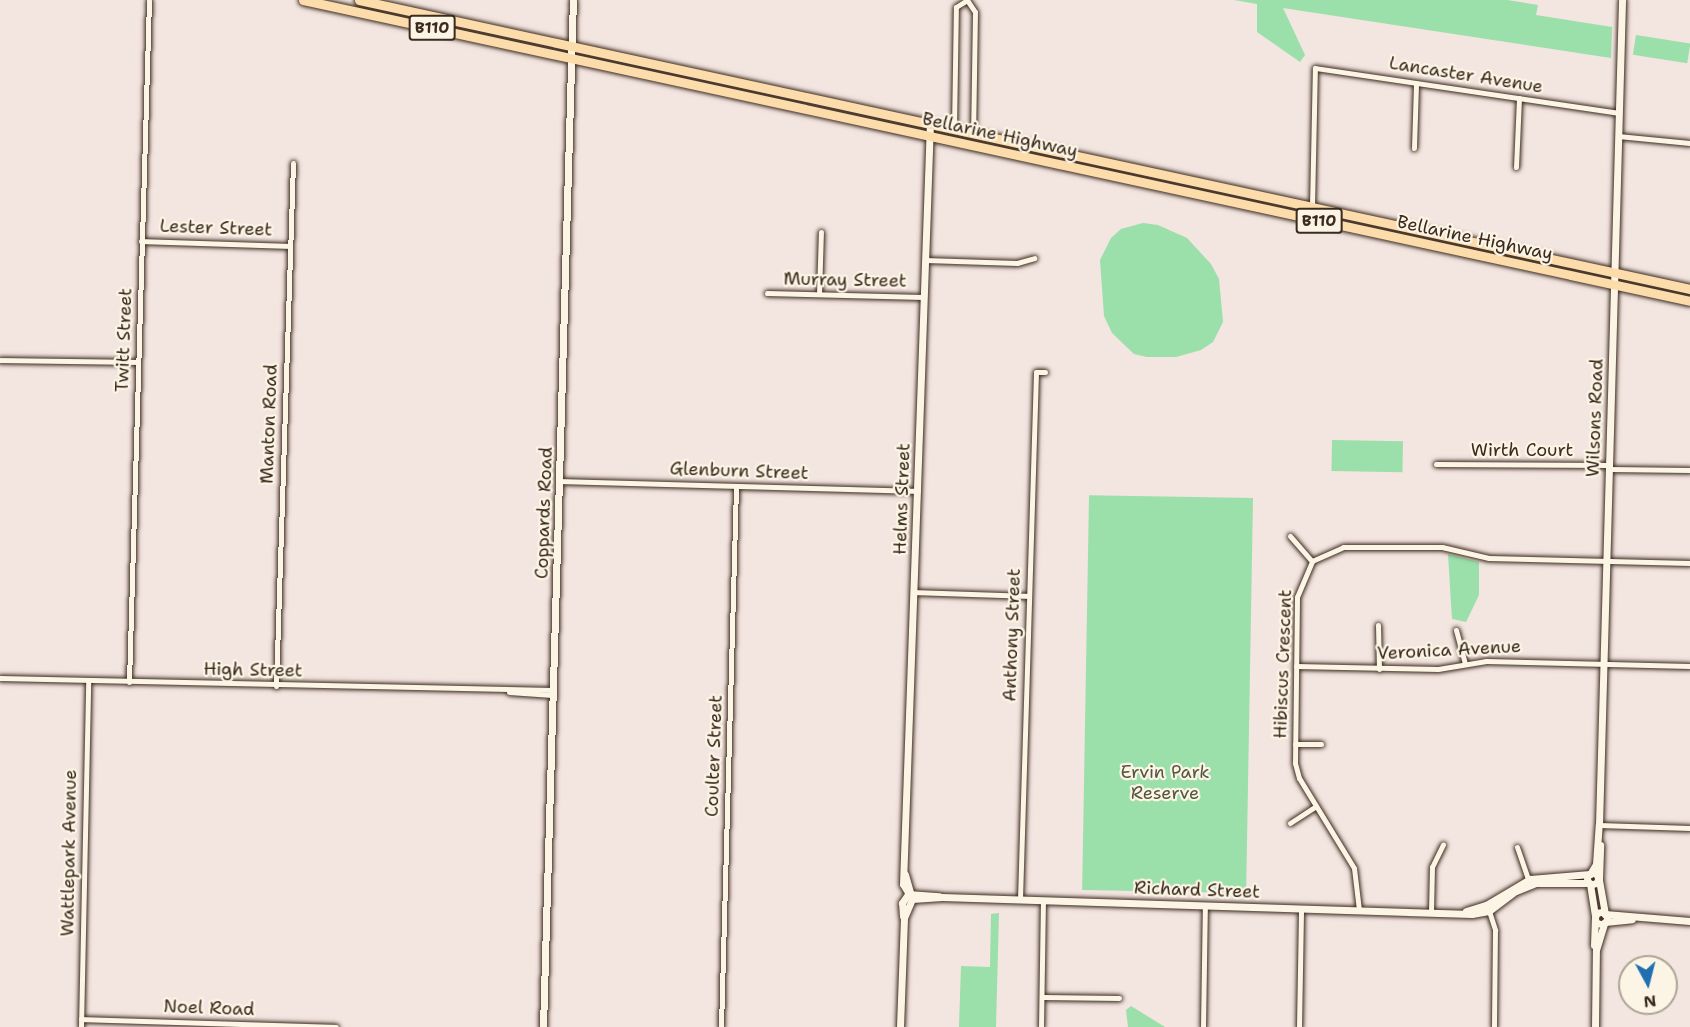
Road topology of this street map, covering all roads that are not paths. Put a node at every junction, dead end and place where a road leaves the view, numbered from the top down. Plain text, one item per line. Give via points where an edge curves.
1 (149, 0) edge
2 (303, 0) edge
3 (358, 0) edge
4 (573, 0) edge
5 (1622, 0) edge
6 (572, 46) junction
7 (572, 58) junction
8 (1416, 82) junction
9 (1519, 98) junction
10 (1619, 113) junction
11 (930, 124) junction
12 (954, 129) junction
13 (973, 134) junction
14 (929, 136) junction
15 (1618, 136) junction
16 (1690, 142) edge
17 (1414, 148) dead end
18 (293, 164) dead end
19 (1516, 167) dead end
20 (1312, 207) junction
21 (821, 232) dead end
22 (141, 241) junction
23 (289, 246) junction
24 (1034, 258) dead end
25 (925, 260) junction
26 (1613, 272) junction
27 (1613, 285) junction
28 (1690, 289) edge
29 (767, 293) dead end
30 (819, 294) junction
31 (923, 297) junction
32 (1690, 301) edge
33 (0, 360) edge
34 (138, 362) junction
35 (1029, 369) dead end
36 (1036, 372) junction
37 (1045, 372) dead end
38 (1436, 464) dead end
39 (1609, 467) junction
40 (1690, 470) edge
41 (560, 481) junction
42 (736, 486) junction
43 (918, 491) junction
44 (1290, 536) dead end
45 (1606, 560) junction
46 (1312, 561) junction
47 (1690, 563) edge
48 (914, 592) junction
49 (1029, 596) junction
50 (1378, 625) dead end
51 (1456, 630) dead end
52 (1604, 663) junction
53 (1465, 664) junction
54 (1296, 666) junction
55 (1690, 666) edge
56 (1379, 669) junction
57 (0, 678) edge
58 (88, 680) junction
59 (129, 682) junction
60 (276, 686) junction
61 (552, 693) junction
62 (1295, 744) junction
63 (1321, 744) dead end
64 (1316, 806) junction
65 (1290, 823) dead end
66 (1599, 825) junction
67 (1690, 828) edge
68 (1599, 837) junction
69 (1443, 844) dead end
70 (1517, 847) dead end
71 (1590, 874) junction
72 (1599, 879) junction
73 (1529, 882) junction
74 (1589, 884) junction
75 (911, 896) junction
76 (1020, 899) junction
77 (1043, 900) junction
78 (1205, 906) junction
79 (1301, 908) junction
80 (1487, 908) junction
81 (1359, 910) junction
82 (1431, 911) junction
83 (1595, 918) junction
84 (1605, 918) junction
85 (1690, 921) edge
86 (1596, 953) junction
87 (1042, 997) junction
88 (1119, 998) dead end
89 (81, 1019) junction
90 (81, 1027) edge
91 (336, 1027) edge
92 (543, 1027) edge
93 (721, 1027) edge
94 (900, 1027) edge
95 (1041, 1027) edge
96 (1203, 1027) edge
97 (1299, 1027) edge
98 (1494, 1027) edge
99 (1594, 1027) edge

1 - 22 street, Twitt Street
2 - 7 highway, Bellarine Highway / B110
3 - 6 highway, Bellarine Highway / B110
4 - 6 street, Coppards Road
5 - 10 street, Wilsons Road
6 - 7 street, Coppards Road
6 - 11 highway, Bellarine Highway / B110
7 - 14 highway, Bellarine Highway / B110
7 - 41 street, Coppards Road
8 - 9 street, Lancaster Avenue
8 - 17 street
8 - 20 street, Lancaster Avenue via 1315,68
9 - 10 street, Lancaster Avenue
9 - 19 street
10 - 15 street, Wilsons Road
11 - 12 highway, Bellarine Highway / B110
11 - 14 street, Helms Street
12 - 13 highway, Bellarine Highway / B110
12 - 13 street via 956,8 967,0 975,12
13 - 20 highway, Bellarine Highway / B110
14 - 25 street, Helms Street
14 - 27 highway, Bellarine Highway / B110
15 - 16 street
15 - 26 street, Wilsons Road
18 - 23 street, Manton Road
20 - 26 highway, Bellarine Highway / B110
21 - 30 street
22 - 23 street, Lester Street
22 - 34 street, Twitt Street
23 - 60 street, Manton Road
24 - 25 street via 1017,263
25 - 31 street, Helms Street
26 - 27 street, Wilsons Road
26 - 28 highway, Bellarine Highway / B110
27 - 32 highway, Bellarine Highway / B110
27 - 39 street, Wilsons Road
29 - 30 street, Murray Street
30 - 31 street, Murray Street
31 - 43 street, Helms Street
33 - 34 street
34 - 59 street, Twitt Street
35 - 36 street
36 - 37 street
36 - 49 street, Anthony Street
38 - 39 street, Wirth Court
39 - 40 street, Wirth Court
39 - 45 street, Wilsons Road
41 - 42 street, Glenburn Street
41 - 61 street, Coppards Road
42 - 43 street, Glenburn Street
42 - 93 street, Coulter Street
43 - 48 street, Helms Street
44 - 46 street
45 - 46 street via 1489,558 1442,547 1342,547
45 - 47 street
45 - 52 street, Wilsons Road
46 - 54 street, Hibiscus Crescent via 1297,597
48 - 49 street
48 - 75 street, Helms Street via 905,874
49 - 76 street, Anthony Street
50 - 56 street
51 - 53 street
52 - 53 street, Veronica Avenue
52 - 55 street, Veronica Avenue
52 - 66 street, Wilsons Road
53 - 56 street, Veronica Avenue via 1438,669
54 - 56 street, Veronica Avenue
54 - 62 street, Hibiscus Crescent
57 - 58 street, High Street
58 - 59 street, High Street
58 - 89 street, Wattlepark Avenue
59 - 60 street, High Street
60 - 61 street, High Street
61 - 92 street, Coppards Road
62 - 63 street
62 - 64 street, Hibiscus Crescent via 1299,778
64 - 65 street
64 - 81 street, Hibiscus Crescent via 1354,868
66 - 67 street
66 - 68 street, Wilsons Road
68 - 71 street, Wilsons Road via 1596,864
68 - 72 street, Wilsons Road
69 - 82 street via 1432,867
70 - 73 street
71 - 72 street
71 - 73 street
71 - 74 street, Wilsons Road
72 - 74 street
72 - 84 street, Wilsons Road
73 - 74 street
73 - 80 street
74 - 83 street, Wilsons Road
75 - 76 street, Richard Street
75 - 94 street via 904,918
76 - 77 street, Richard Street
77 - 78 street, Richard Street
77 - 87 street
78 - 79 street, Richard Street
78 - 96 street
79 - 81 street, Richard Street
79 - 97 street
80 - 82 street, Richard Street
80 - 98 street via 1496,930
81 - 82 street, Richard Street
83 - 84 street via 1599,913
83 - 86 street, Wilsons Road
84 - 85 street
84 - 86 street, Wilsons Road
86 - 99 street, Wilsons Road
87 - 88 street
87 - 95 street
89 - 90 street, Wattlepark Avenue
89 - 91 street, Noel Road

